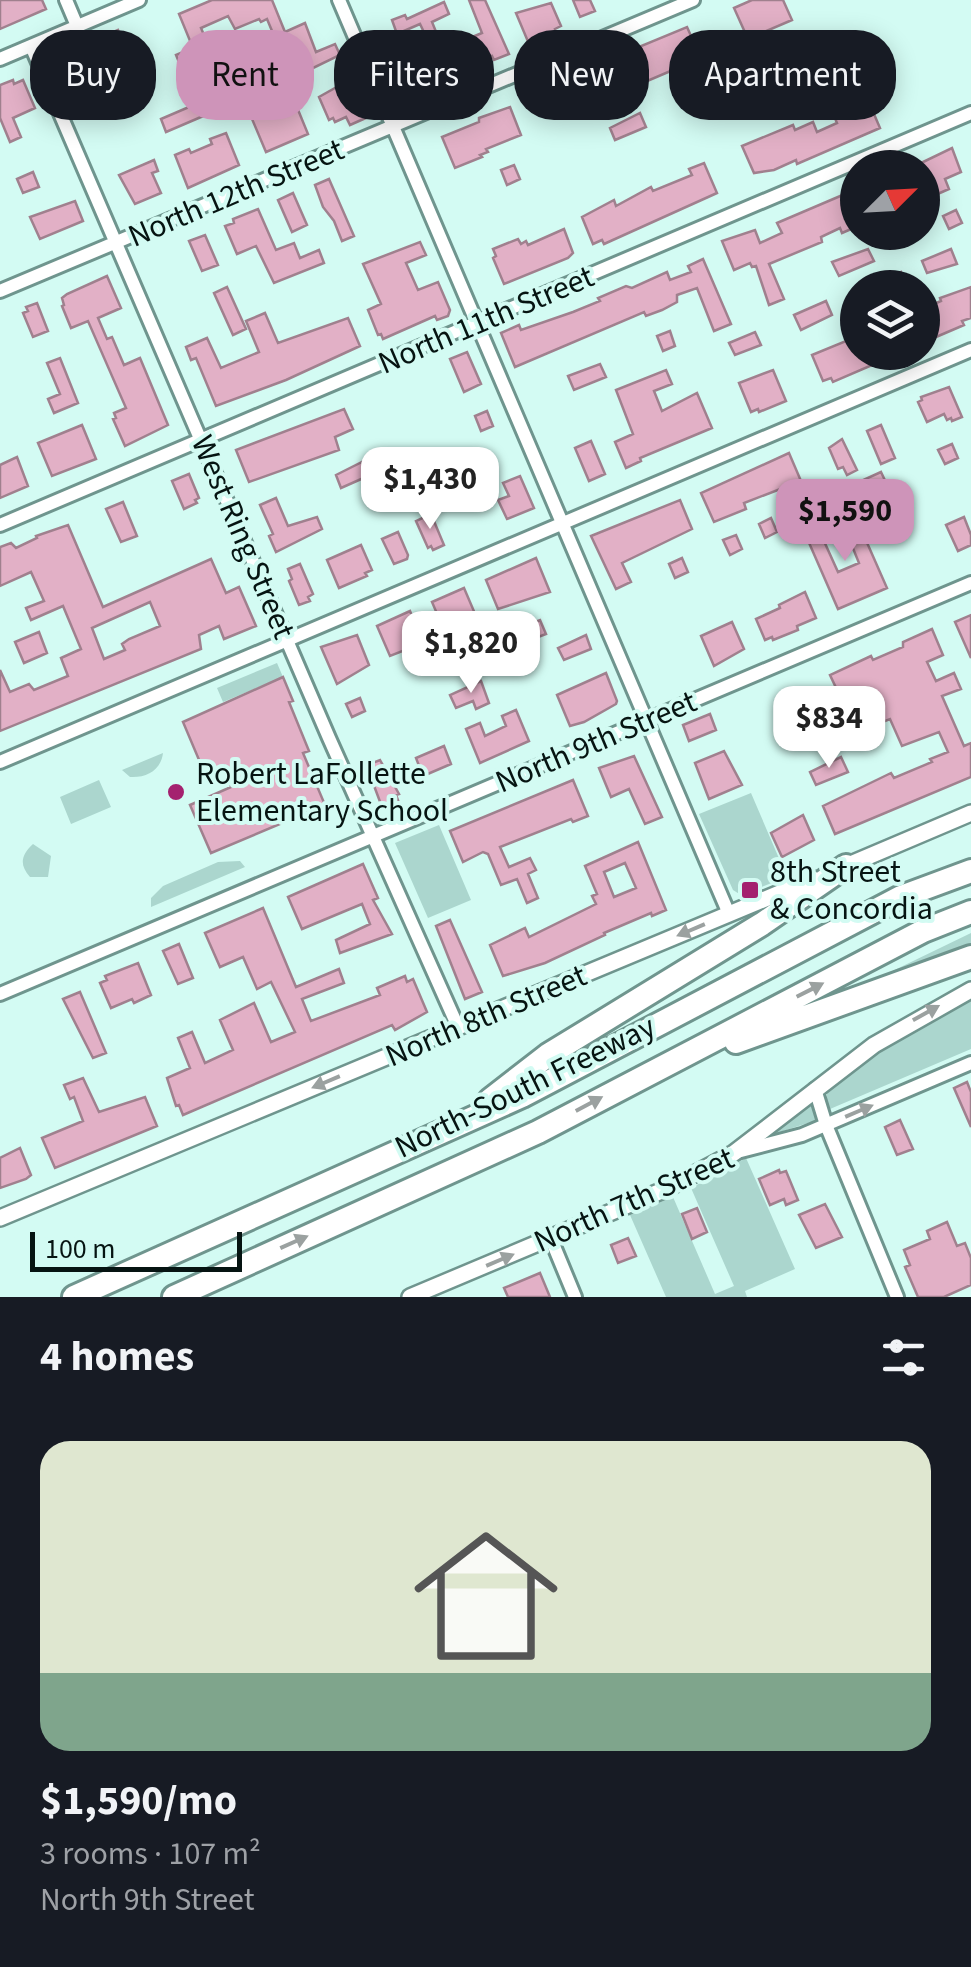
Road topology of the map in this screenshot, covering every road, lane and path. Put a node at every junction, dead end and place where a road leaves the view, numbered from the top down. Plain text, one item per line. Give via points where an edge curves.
1 (66, 0) edge
2 (139, 0) edge
3 (340, 0) edge
4 (693, 0) edge
5 (77, 26) junction
6 (68, 30) edge
7 (30, 46) edge
8 (0, 59) edge
9 (971, 113) edge
10 (63, 120) edge
11 (392, 128) junction
12 (115, 243) junction
13 (0, 291) edge
14 (476, 325) junction
15 (971, 350) edge
16 (200, 439) junction
17 (562, 524) junction
18 (0, 525) edge
19 (971, 583) edge
20 (288, 641) junction
21 (647, 721) junction
22 (0, 762) edge
23 (971, 813) edge
24 (372, 836) junction
25 (846, 866) junction
26 (971, 871) edge
27 (971, 912) edge
28 (729, 914) junction
29 (971, 957) edge
30 (971, 990) edge
31 (0, 994) edge
32 (458, 1027) junction
33 (971, 1063) edge
34 (630, 1082) junction
35 (815, 1089) junction
36 (467, 1118) junction
37 (826, 1125) junction
38 (734, 1153) junction
39 (0, 1218) edge
40 (551, 1238) junction
41 (74, 1297) edge
42 (174, 1297) edge
43 (410, 1297) edge
44 (575, 1297) edge
45 (897, 1297) edge

1 - 5 street
2 - 5 street
3 - 11 street
4 - 11 street, North 12th Street
5 - 6 street
7 - 8 street
9 - 14 street, North 11th Street
10 - 12 street, West Ring Street
11 - 12 street, North 12th Street
11 - 14 street
12 - 13 street, North 12th Street
12 - 16 street, West Ring Street
14 - 16 street, North 11th Street
14 - 17 street
15 - 17 street
16 - 18 street, North 11th Street
16 - 20 street, West Ring Street
17 - 20 street
17 - 21 street
19 - 21 street, North 9th Street
20 - 22 street
20 - 24 street, West Ring Street
21 - 24 street, North 9th Street
21 - 28 street
23 - 25 street, North 8th Street
24 - 31 street, North 9th Street
24 - 32 street, West Ring Street
25 - 28 street, North 8th Street
25 - 36 highway via 548,1055
26 - 36 highway, North-South Freeway via 901,898 522,1096
34 -> 27 highway, North-South Freeway
28 -> 32 street, North 8th Street
29 - 34 highway
35 -> 30 street via 890,1035
32 -> 39 street, North 8th Street
37 -> 33 street, North 7th Street
42 -> 34 highway, North-South Freeway via 538,1132
35 - 37 street
35 - 38 street
36 - 41 highway, North-South Freeway
37 - 38 street, North 7th Street
37 - 45 street
38 - 40 street, North 7th Street
43 -> 40 street, North 7th Street
40 - 44 street

